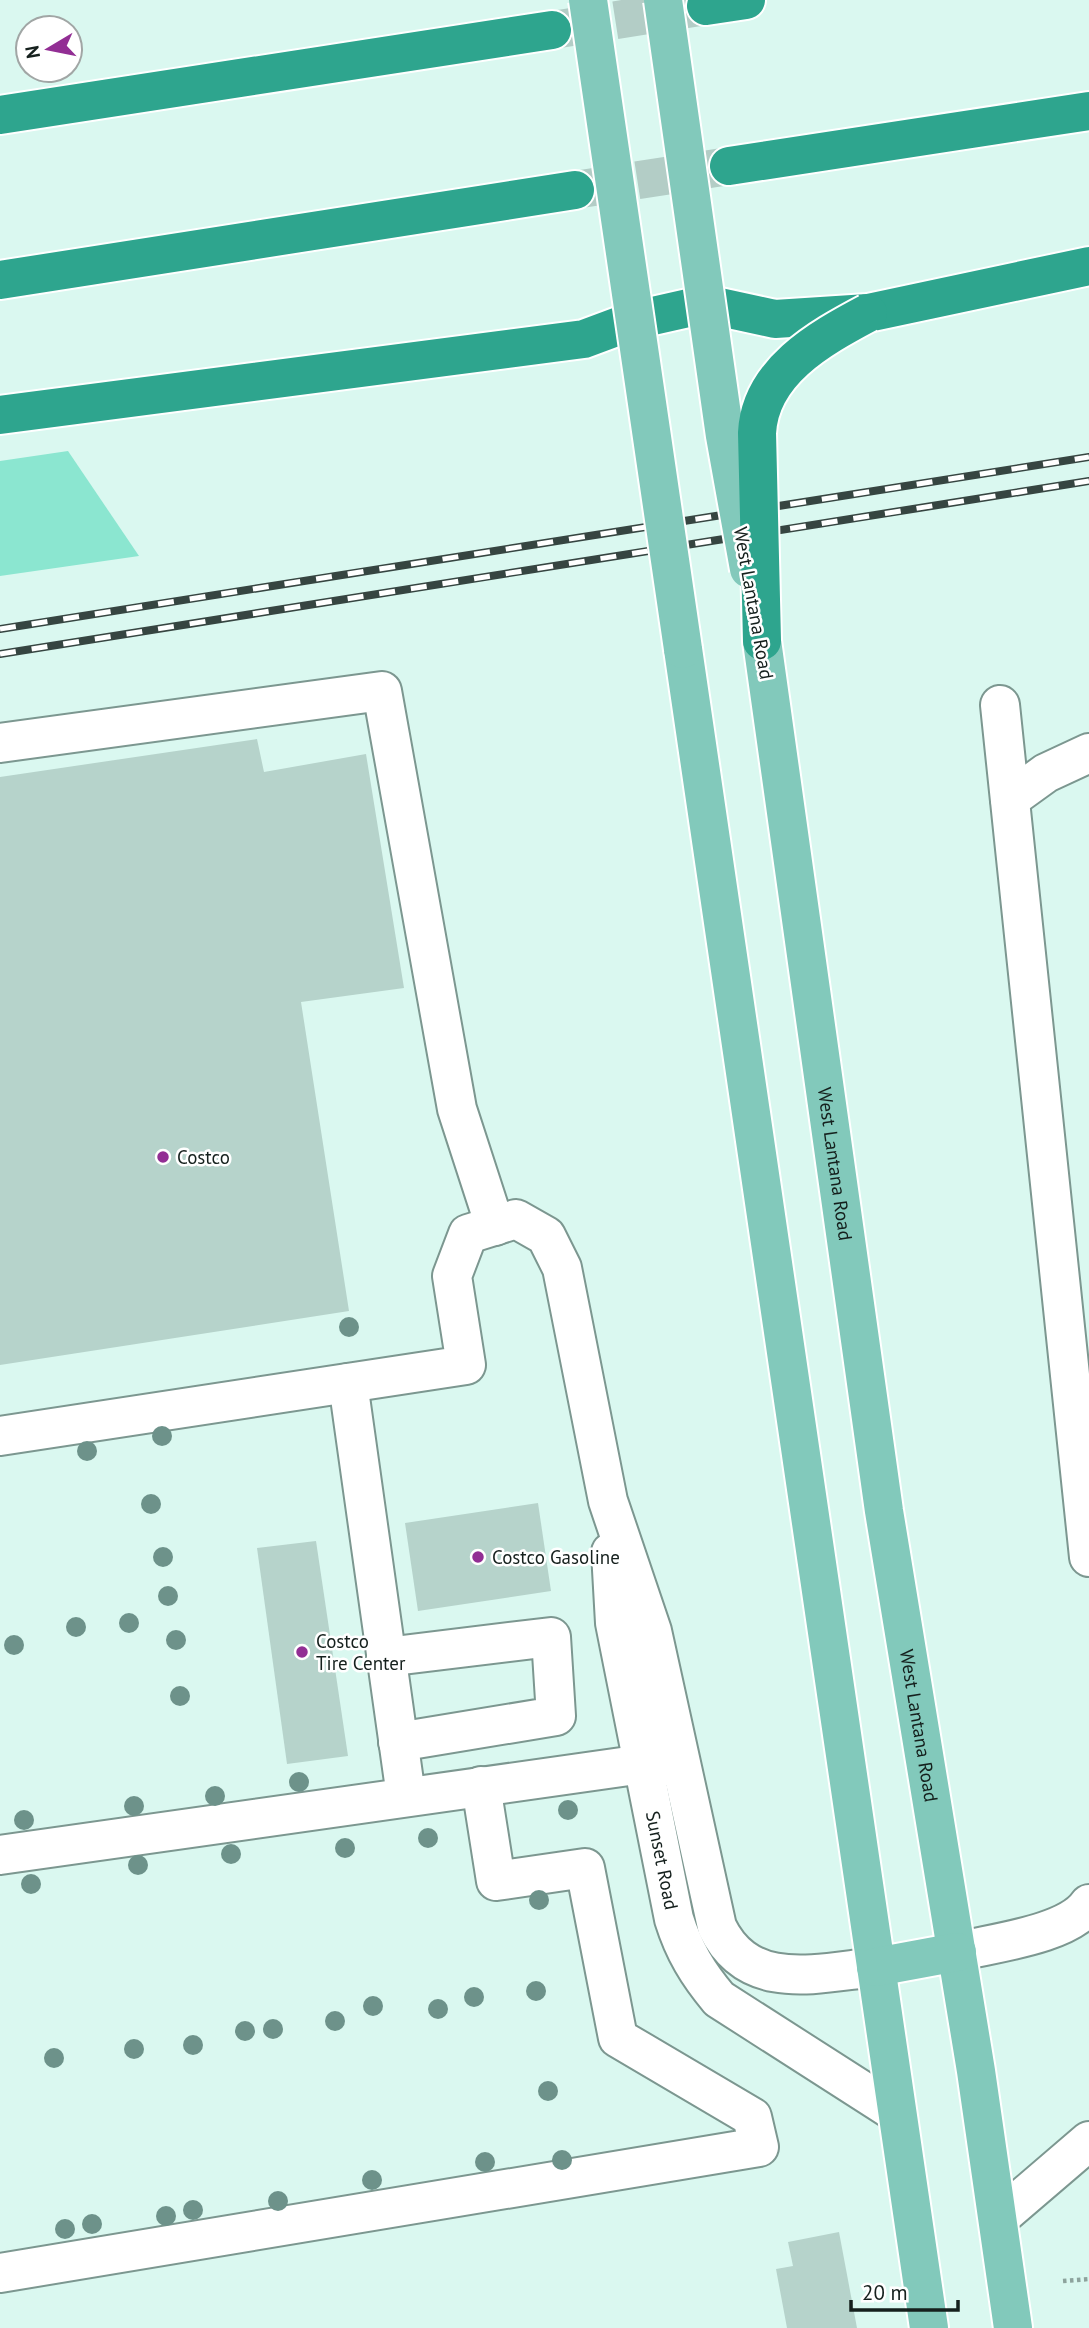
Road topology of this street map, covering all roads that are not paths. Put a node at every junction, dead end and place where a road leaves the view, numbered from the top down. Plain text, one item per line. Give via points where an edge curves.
1 (588, 0) edge
2 (663, 0) edge
3 (746, 0) edge
4 (706, 6) dead end
5 (552, 30) tunnel mouth
6 (1089, 111) edge
7 (0, 115) edge
8 (729, 166) tunnel mouth
9 (575, 190) tunnel mouth
10 (1089, 267) edge
11 (0, 280) edge
12 (706, 304) junction
13 (868, 313) junction
14 (635, 320) junction
15 (0, 415) edge
16 (761, 641) junction
17 (1000, 705) dead end
18 (0, 743) edge
19 (1089, 753) edge
20 (1010, 799) junction
21 (495, 1226) junction
22 (1074, 1260) edge
23 (348, 1383) junction
24 (0, 1436) edge
25 (1086, 1490) edge
26 (608, 1501) junction
27 (1089, 1557) edge
28 (386, 1657) junction
29 (398, 1742) junction
30 (643, 1763) junction
31 (684, 1768) junction
32 (481, 1786) junction
33 (406, 1796) junction
34 (0, 1855) edge
35 (1089, 1904) edge
36 (957, 1952) junction
37 (876, 1967) junction
38 (897, 2113) junction
39 (1089, 2141) edge
40 (998, 2219) junction
41 (0, 2273) edge
42 (929, 2328) edge
43 (1013, 2328) edge

1 - 14 main road, bridge
2 - 12 main road, West Lantana Road, bridge
3 - 4 highway
5 - 7 highway
6 - 8 highway
9 - 11 highway
10 - 13 highway
12 - 13 highway, bridge via 775,319
12 - 14 highway
12 - 16 main road, West Lantana Road, bridge
13 - 16 highway, bridge via 796,358 761,404 757,433
14 - 15 highway via 584,339
14 - 37 main road, bridge
16 - 36 main road, West Lantana Road via 884,1511
17 - 20 street
18 - 21 street via 383,691 457,1108
19 - 20 street via 1046,773
20 - 22 street
21 - 23 street via 468,1234 452,1276 466,1365
21 - 26 street, Sunset Road via 516,1219 546,1236 562,1268
22 - 25 street
23 - 24 street
23 - 28 street
25 - 27 street
26 - 30 street, Sunset Road via 615,1623
26 - 31 street, Sunset Road via 652,1630
28 - 29 street
28 - 29 street via 551,1637 556,1716
29 - 33 street
30 - 31 street
30 - 32 street
30 - 38 street, Sunset Road via 674,1919 684,1950 700,1977 719,1999
31 - 37 street, Sunset Road via 718,1927 738,1958 785,1975
32 - 33 street
32 - 41 street via 496,1881 585,1868 618,2038 752,2117 759,2147
33 - 34 street
35 - 36 street via 1050,1929
36 - 37 main road
36 - 40 main road, West Lantana Road
37 - 38 main road
38 - 42 main road
39 - 40 street
40 - 43 main road, West Lantana Road

